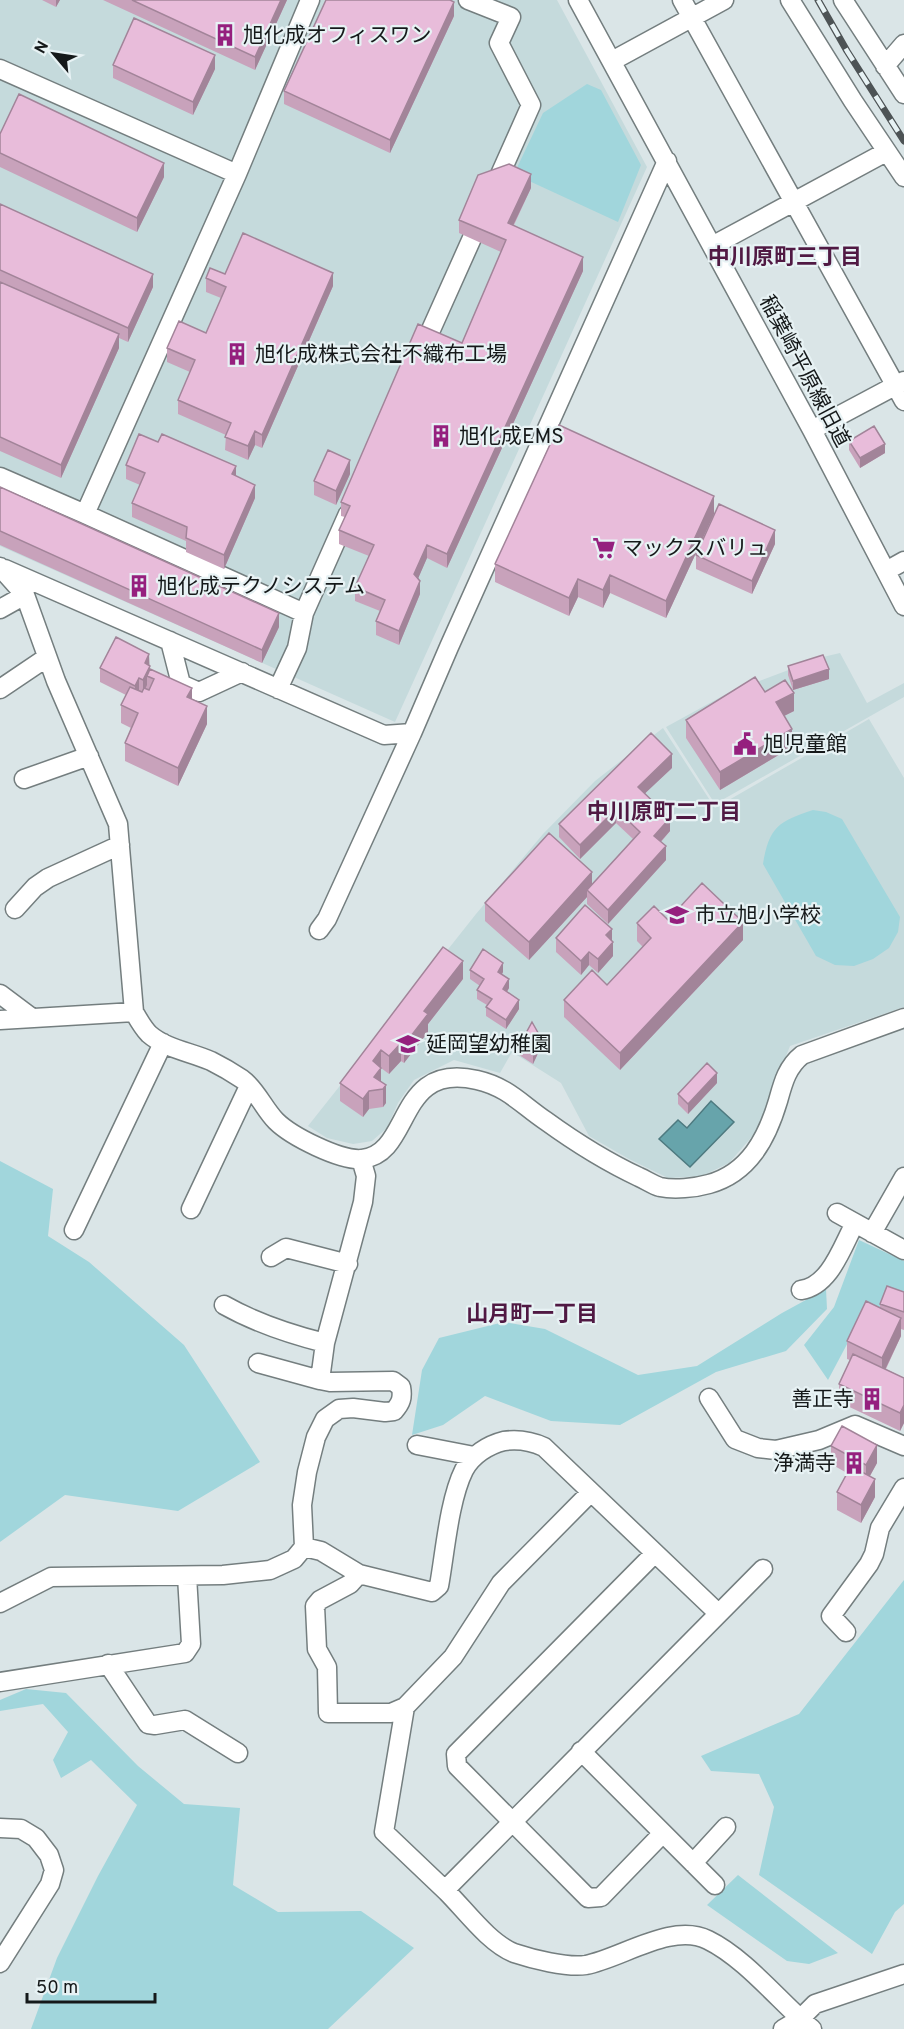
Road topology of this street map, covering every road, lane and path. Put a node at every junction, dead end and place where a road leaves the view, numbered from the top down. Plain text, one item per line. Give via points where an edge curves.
1 (310, 0) edge
2 (468, 0) edge
3 (578, 0) edge
4 (682, 0) edge
5 (724, 0) edge
6 (790, 0) edge
7 (843, 0) edge
8 (692, 17) junction
9 (904, 44) edge
10 (612, 61) junction
11 (885, 66) junction
12 (0, 69) edge
13 (904, 94) edge
14 (886, 152) junction
15 (666, 160) junction
16 (237, 174) junction
17 (904, 177) edge
18 (794, 202) junction
19 (712, 246) junction
20 (412, 373) edge
21 (901, 389) edge
22 (812, 430) junction
23 (0, 477) edge
24 (353, 504) edge
25 (85, 514) junction
26 (904, 561) edge
27 (1, 567) edge
28 (886, 571) junction
29 (25, 595) junction
30 (904, 606) edge
31 (0, 609) edge
32 (304, 613) junction
33 (170, 641) junction
34 (46, 658) junction
35 (242, 672) junction
36 (0, 689) edge
37 (278, 689) junction
38 (412, 733) junction
39 (88, 756) junction
40 (24, 779) dead end
41 (120, 845) junction
42 (15, 909) dead end
43 (318, 930) dead end
44 (0, 994) edge
45 (134, 1012) junction
46 (32, 1018) junction
47 (904, 1018) edge
48 (0, 1020) edge
49 (163, 1043) junction
50 (249, 1086) junction
51 (361, 1159) junction
52 (904, 1177) edge
53 (191, 1209) dead end
54 (837, 1213) dead end
55 (855, 1223) junction
56 (74, 1230) dead end
57 (872, 1233) junction
58 (904, 1250) edge
59 (271, 1257) dead end
60 (348, 1264) junction
61 (801, 1290) dead end
62 (224, 1305) dead end
63 (325, 1343) junction
64 (258, 1363) dead end
65 (320, 1380) junction
66 (709, 1398) dead end
67 (731, 1409) dead end
68 (732, 1435) junction
69 (417, 1446) dead end
70 (904, 1446) edge
71 (474, 1456) junction
72 (904, 1488) edge
73 (591, 1492) junction
74 (304, 1546) junction
75 (655, 1553) junction
76 (763, 1569) dead end
77 (358, 1574) junction
78 (187, 1576) junction
79 (0, 1602) edge
80 (718, 1613) junction
81 (846, 1632) dead end
82 (108, 1664) junction
83 (0, 1682) edge
84 (405, 1707) junction
85 (581, 1752) junction
86 (238, 1753) dead end
87 (513, 1820) junction
88 (726, 1827) dead end
89 (0, 1828) edge
90 (663, 1833) junction
91 (693, 1863) junction
92 (715, 1885) dead end
93 (445, 1890) junction
94 (0, 1963) edge
95 (904, 1974) edge
96 (806, 2024) edge
97 (783, 2029) edge

1 - 16 street
2 - 20 street via 511,17 499,43 531,105
3 - 10 street, 稲葉崎平原線旧道
4 - 8 street
5 - 8 street
6 - 14 street
7 - 11 street
8 - 10 street
8 - 18 street
9 - 11 street
10 - 15 street, 稲葉崎平原線旧道
11 - 13 street
12 - 16 street
14 - 17 street
14 - 18 street
15 - 19 street, 稲葉崎平原線旧道
15 - 38 street
16 - 25 street
18 - 19 street
18 - 21 street
19 - 22 street, 稲葉崎平原線旧道
21 - 22 street
22 - 28 street, 稲葉崎平原線旧道
23 - 25 street
24 - 32 street
25 - 32 street
26 - 28 street
27 - 29 street
27 - 33 street
28 - 30 street, 稲葉崎平原線旧道
29 - 31 street
29 - 34 street
32 - 37 street via 297,648
33 - 35 street
33 - 35 street via 181,684 199,692
34 - 36 street
34 - 39 street
35 - 37 street
37 - 38 street via 384,735
38 - 43 street via 327,919
39 - 40 street
39 - 41 street via 118,824
41 - 42 street via 48,878
41 - 45 street
44 - 46 street
45 - 46 street
45 - 49 street via 148,1033
46 - 48 street
47 - 51 street via 802,1054 785,1075 767,1134 758,1149 738,1170 710,1184 659,1186 622,1169 504,1090 479,1080 453,1076 429,1084 393,1137 378,1153
49 - 50 street via 210,1061
49 - 56 street
50 - 51 street via 277,1122 304,1141 335,1154
50 - 53 street
51 - 60 street via 366,1176 363,1202
52 - 57 street
54 - 55 street
55 - 57 street
55 - 61 street via 825,1278 810,1289
57 - 58 street
59 - 60 street via 286,1248
60 - 63 street
62 - 63 street via 286,1333
63 - 65 street
64 - 65 street
65 - 74 street via 393,1381 401,1387 402,1396 394,1411 339,1409 325,1419 307,1472 302,1505
66 - 68 street
67 - 68 street
68 - 70 street via 758,1448 776,1450 819,1440 855,1425
69 - 71 street
71 - 73 street via 494,1443 535,1442
71 - 77 street via 459,1484 439,1586 432,1592
72 - 81 street via 880,1528 869,1564 831,1616
73 - 75 street
73 - 84 street via 501,1583 453,1657
74 - 77 street via 321,1551
74 - 78 street via 294,1559 270,1570
75 - 80 street
75 - 87 street via 456,1754 457,1766
76 - 80 street
77 - 84 street via 350,1584 315,1606 318,1649 327,1667 328,1713 391,1713
78 - 79 street via 51,1577
78 - 82 street via 191,1644 185,1653
80 - 85 street
82 - 83 street
82 - 86 street via 148,1724 185,1720
84 - 93 street via 384,1832
85 - 87 street
85 - 90 street
87 - 90 street via 588,1898 601,1898
87 - 93 street
88 - 91 street
89 - 94 street via 21,1829 36,1838 50,1855 54,1870 50,1884
90 - 91 street
91 - 92 street
93 - 96 street via 497,1944 514,1953 560,1964 585,1965 663,1938 687,1935 706,1939 725,1950
95 - 96 street via 815,2004
96 - 97 street

